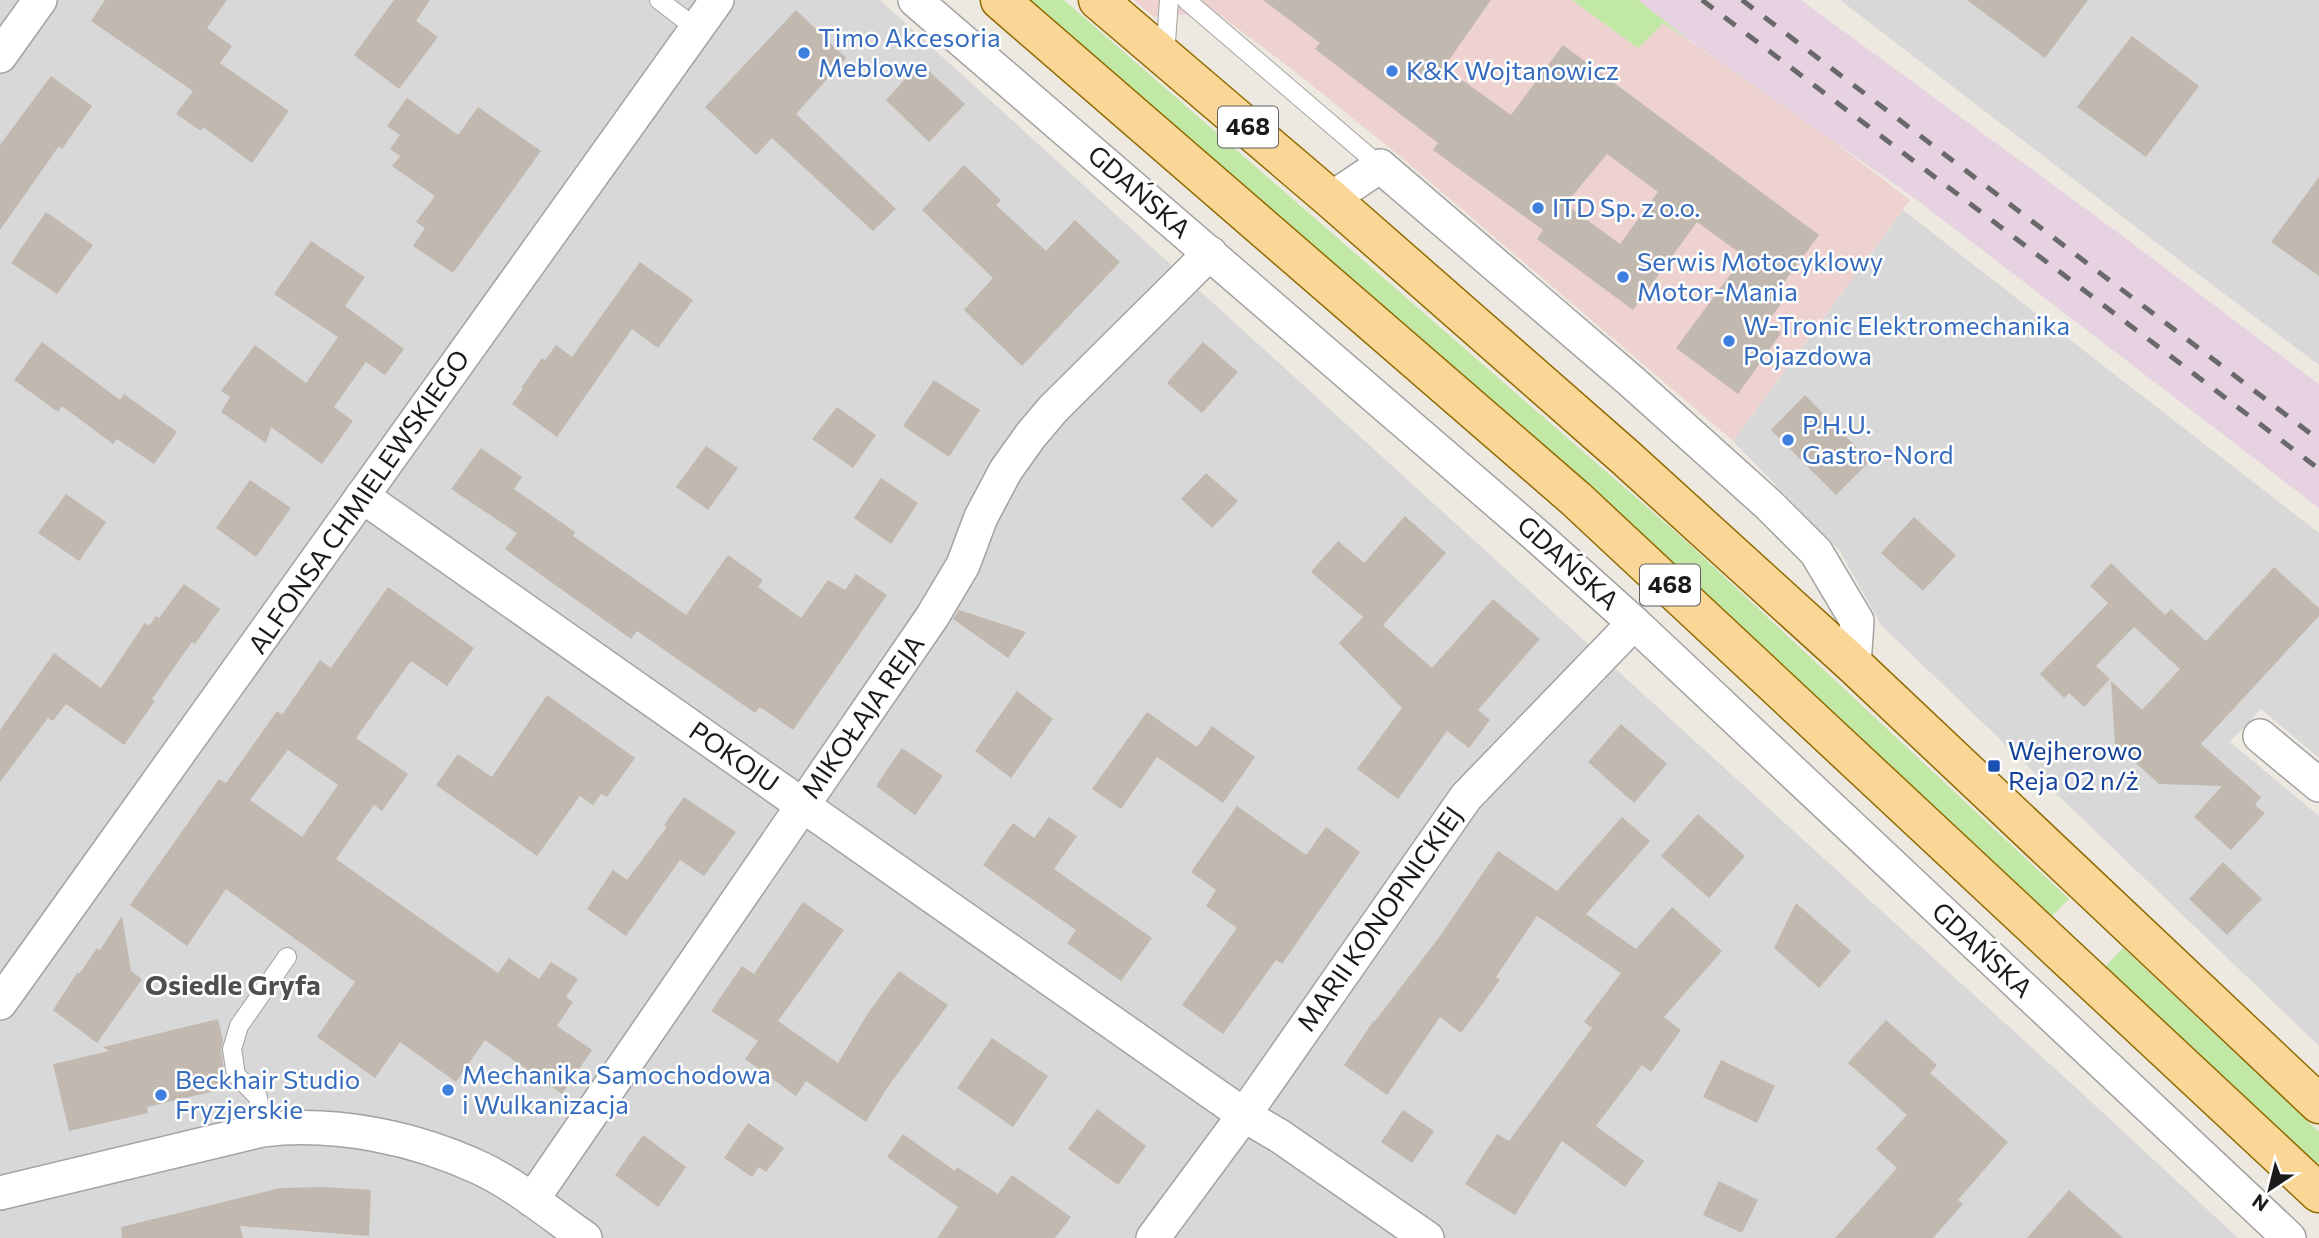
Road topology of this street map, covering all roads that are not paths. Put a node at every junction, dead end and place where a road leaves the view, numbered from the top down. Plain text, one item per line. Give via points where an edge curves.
1 (40, 0) edge
2 (659, 0) edge
3 (717, 0) edge
4 (915, 0) edge
5 (1000, 0) edge
6 (1098, 0) edge
7 (1169, 0) edge
8 (1186, 0) edge
9 (697, 29) junction
10 (0, 56) edge
11 (1165, 56) junction
12 (1380, 166) junction
13 (1331, 199) junction
14 (1210, 253) junction
15 (362, 496) junction
16 (1634, 623) junction
17 (1854, 664) junction
18 (2260, 736) dead end
19 (2319, 785) edge
20 (803, 806) junction
21 (287, 957) dead end
22 (0, 1003) edge
23 (2319, 1104) edge
24 (1244, 1115) junction
25 (262, 1130) junction
26 (0, 1193) edge
27 (2319, 1193) edge
28 (533, 1200) junction
29 (585, 1238) edge
30 (1153, 1238) edge
31 (1427, 1238) edge
32 (2290, 1238) edge

1 - 10 street
2 - 9 lane
3 - 9 street, ALFONSA CHMIELEWSKIEGO
4 - 14 street, GDAŃSKA
5 - 27 main road, GDAŃSKA / 468 via 1576,499
6 - 11 main road, 468
7 - 11 lane
8 - 12 lane
9 - 15 street, ALFONSA CHMIELEWSKIEGO
11 - 13 main road, 468
12 - 13 street
12 - 17 street via 1631,382 1816,552 1857,621
13 - 17 main road, 468
14 - 16 street, GDAŃSKA
14 - 20 street, MIKOŁAJA REJA via 1031,435 1006,470 933,617
15 - 20 street, POKOJU
15 - 22 street, ALFONSA CHMIELEWSKIEGO
16 - 24 street, MARII KONOPNICKIEJ via 1466,797
16 - 32 street, GDAŃSKA
17 - 23 main road, 468
18 - 19 street
20 - 24 street, POKOJU
20 - 28 street, MIKOŁAJA REJA
21 - 25 lane via 239,1026 232,1049 236,1075 258,1097
24 - 30 street, MARII KONOPNICKIEJ
24 - 31 street, POKOJU
25 - 26 street
25 - 28 street via 298,1127 360,1132 436,1150 484,1170
28 - 29 street

